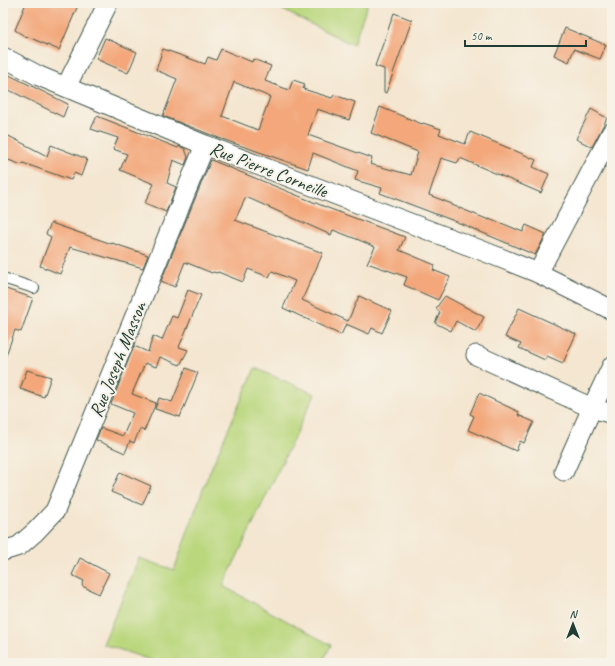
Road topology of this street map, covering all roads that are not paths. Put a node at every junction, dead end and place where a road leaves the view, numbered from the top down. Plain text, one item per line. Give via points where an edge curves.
1 (108, 3) edge
2 (3, 57) edge
3 (66, 87) junction
4 (612, 132) edge
5 (205, 145) junction
6 (538, 273) junction
7 (3, 278) edge
8 (34, 288) dead end
9 (612, 310) edge
10 (476, 355) dead end
11 (612, 366) edge
12 (592, 408) junction
13 (612, 414) edge
14 (564, 471) dead end
15 (3, 551) edge

1 - 3 street
2 - 3 street, Rue Pierre Corneille
3 - 5 street, Rue Pierre Corneille
4 - 6 street
5 - 6 street, Rue Pierre Corneille
5 - 15 street, Rue Joseph Masson via 55,510 18,546
6 - 9 street, Rue Pierre Corneille
7 - 8 lane
10 - 12 street
11 - 12 street
12 - 13 street
12 - 14 street

